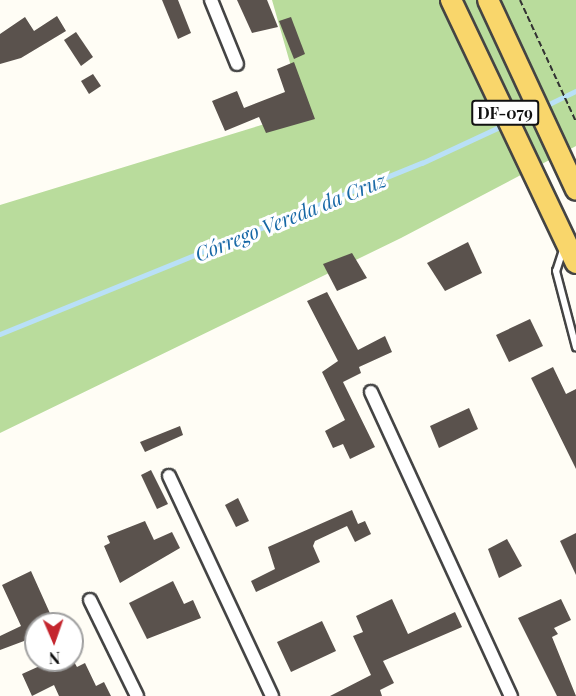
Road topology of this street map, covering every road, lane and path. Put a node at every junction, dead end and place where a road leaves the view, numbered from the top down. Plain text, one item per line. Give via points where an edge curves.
1 (211, 0) edge
2 (451, 0) edge
3 (488, 0) edge
4 (520, 0) edge
5 (237, 64) dead end
6 (576, 122) edge
7 (576, 190) edge
8 (567, 242) junction
9 (576, 263) edge
10 (576, 347) edge
11 (371, 392) dead end
12 (169, 476) dead end
13 (90, 600) dead end
14 (137, 696) edge
15 (272, 696) edge
16 (512, 696) edge

1 - 5 street
2 - 8 main road, DF-079
3 - 7 main road, DF-079
4 - 6 path via 537,45
8 - 9 main road, DF-079
8 - 10 lane via 556,271
11 - 16 street
12 - 15 street
13 - 14 street

